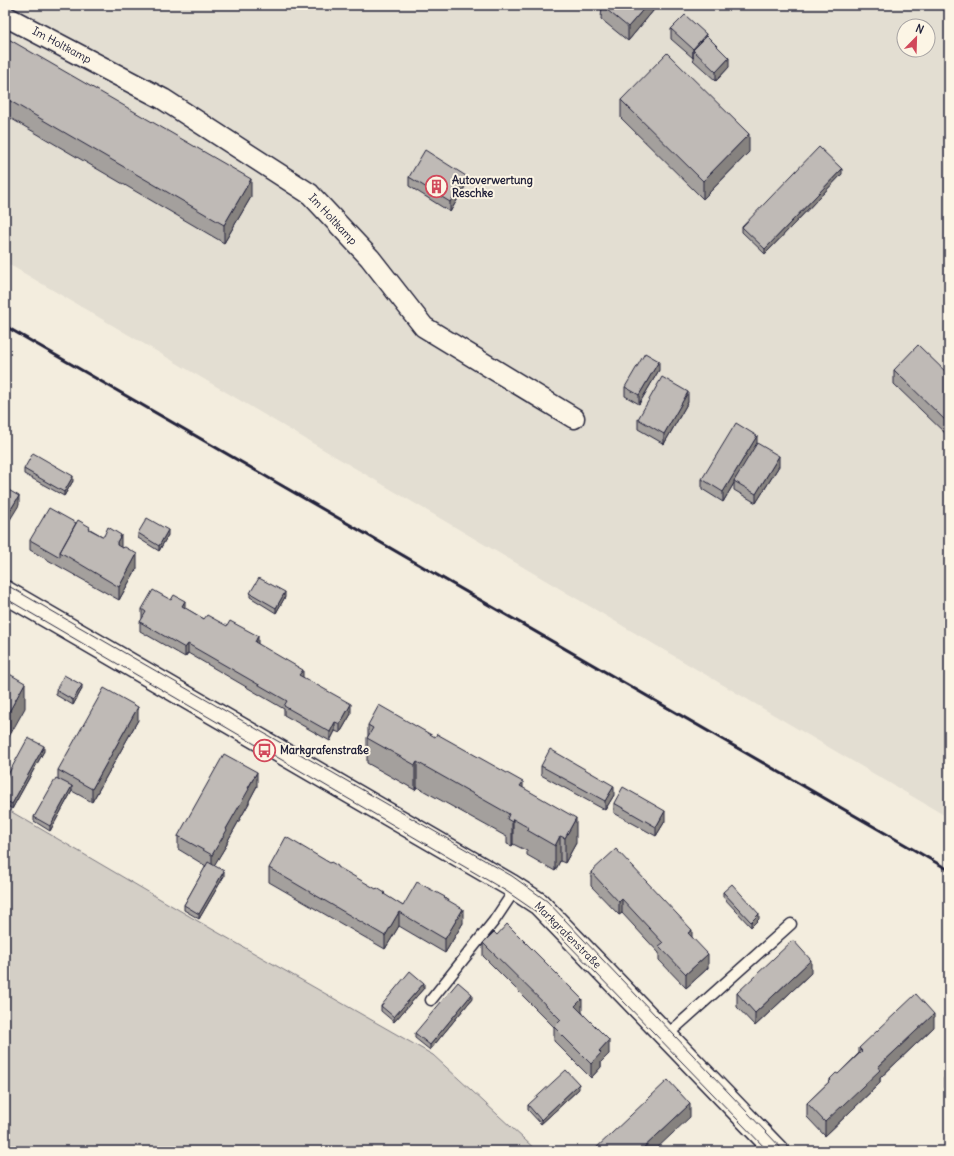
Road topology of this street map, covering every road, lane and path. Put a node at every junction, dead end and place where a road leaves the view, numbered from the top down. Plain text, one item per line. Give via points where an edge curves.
1 (5, 16) edge
2 (574, 418) dead end
3 (5, 592) edge
4 (516, 888) junction
5 (791, 924) dead end
6 (431, 1000) dead end
7 (666, 1036) junction
8 (777, 1151) edge

1 - 2 street, Im Holtkamp via 163,99 310,194 370,258 424,327
3 - 4 street, Markgrafenstraße
4 - 6 lane via 494,921
4 - 7 street, Markgrafenstraße via 539,904
5 - 7 lane
7 - 8 street, Markgrafenstraße

